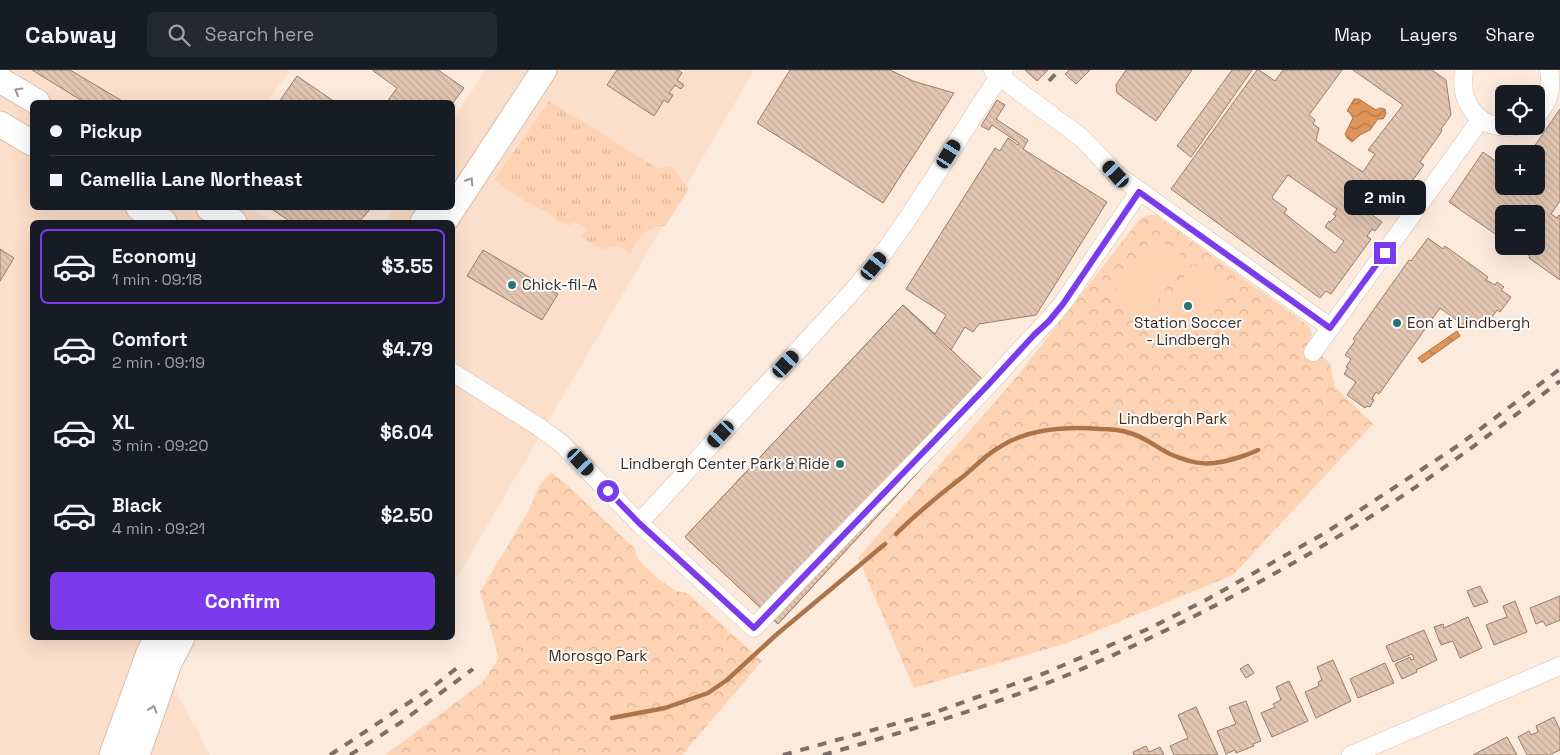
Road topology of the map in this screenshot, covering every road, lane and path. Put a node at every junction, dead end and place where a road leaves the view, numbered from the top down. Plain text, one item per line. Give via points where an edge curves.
1 (524, 70) edge
2 (544, 70) edge
3 (1464, 70) edge
4 (1549, 70) edge
5 (999, 72) edge
6 (0, 80) edge
7 (34, 100) edge
8 (1545, 105) edge
9 (1481, 119) junction
10 (0, 124) edge
11 (1495, 126) edge
12 (30, 143) edge
13 (455, 174) edge
14 (1139, 192) junction
15 (455, 205) edge
16 (143, 210) edge
17 (213, 210) edge
18 (431, 210) edge
19 (160, 220) edge
20 (230, 220) edge
21 (424, 220) edge
22 (1330, 328) junction
23 (1314, 352) dead end
24 (455, 374) edge
25 (639, 523) junction
26 (156, 640) edge
27 (181, 640) edge
28 (1560, 666) edge
29 (112, 755) edge
30 (137, 755) edge
31 (1351, 755) edge

1 - 13 main road
15 -> 2 main road
3 - 9 street via 1464,97
4 - 8 street via 1551,83
5 - 14 street via 1083,139 1116,174
5 - 25 street via 897,236 867,275
7 -> 6 main road
9 - 11 street
9 - 22 street
10 - 12 main road
14 - 22 street
14 - 25 street via 1049,321 754,628
16 - 19 main road
17 - 20 main road
18 - 21 main road
22 - 23 street
24 - 25 street via 562,444
26 - 29 main road via 148,653
30 -> 27 main road via 169,663
28 - 31 street

